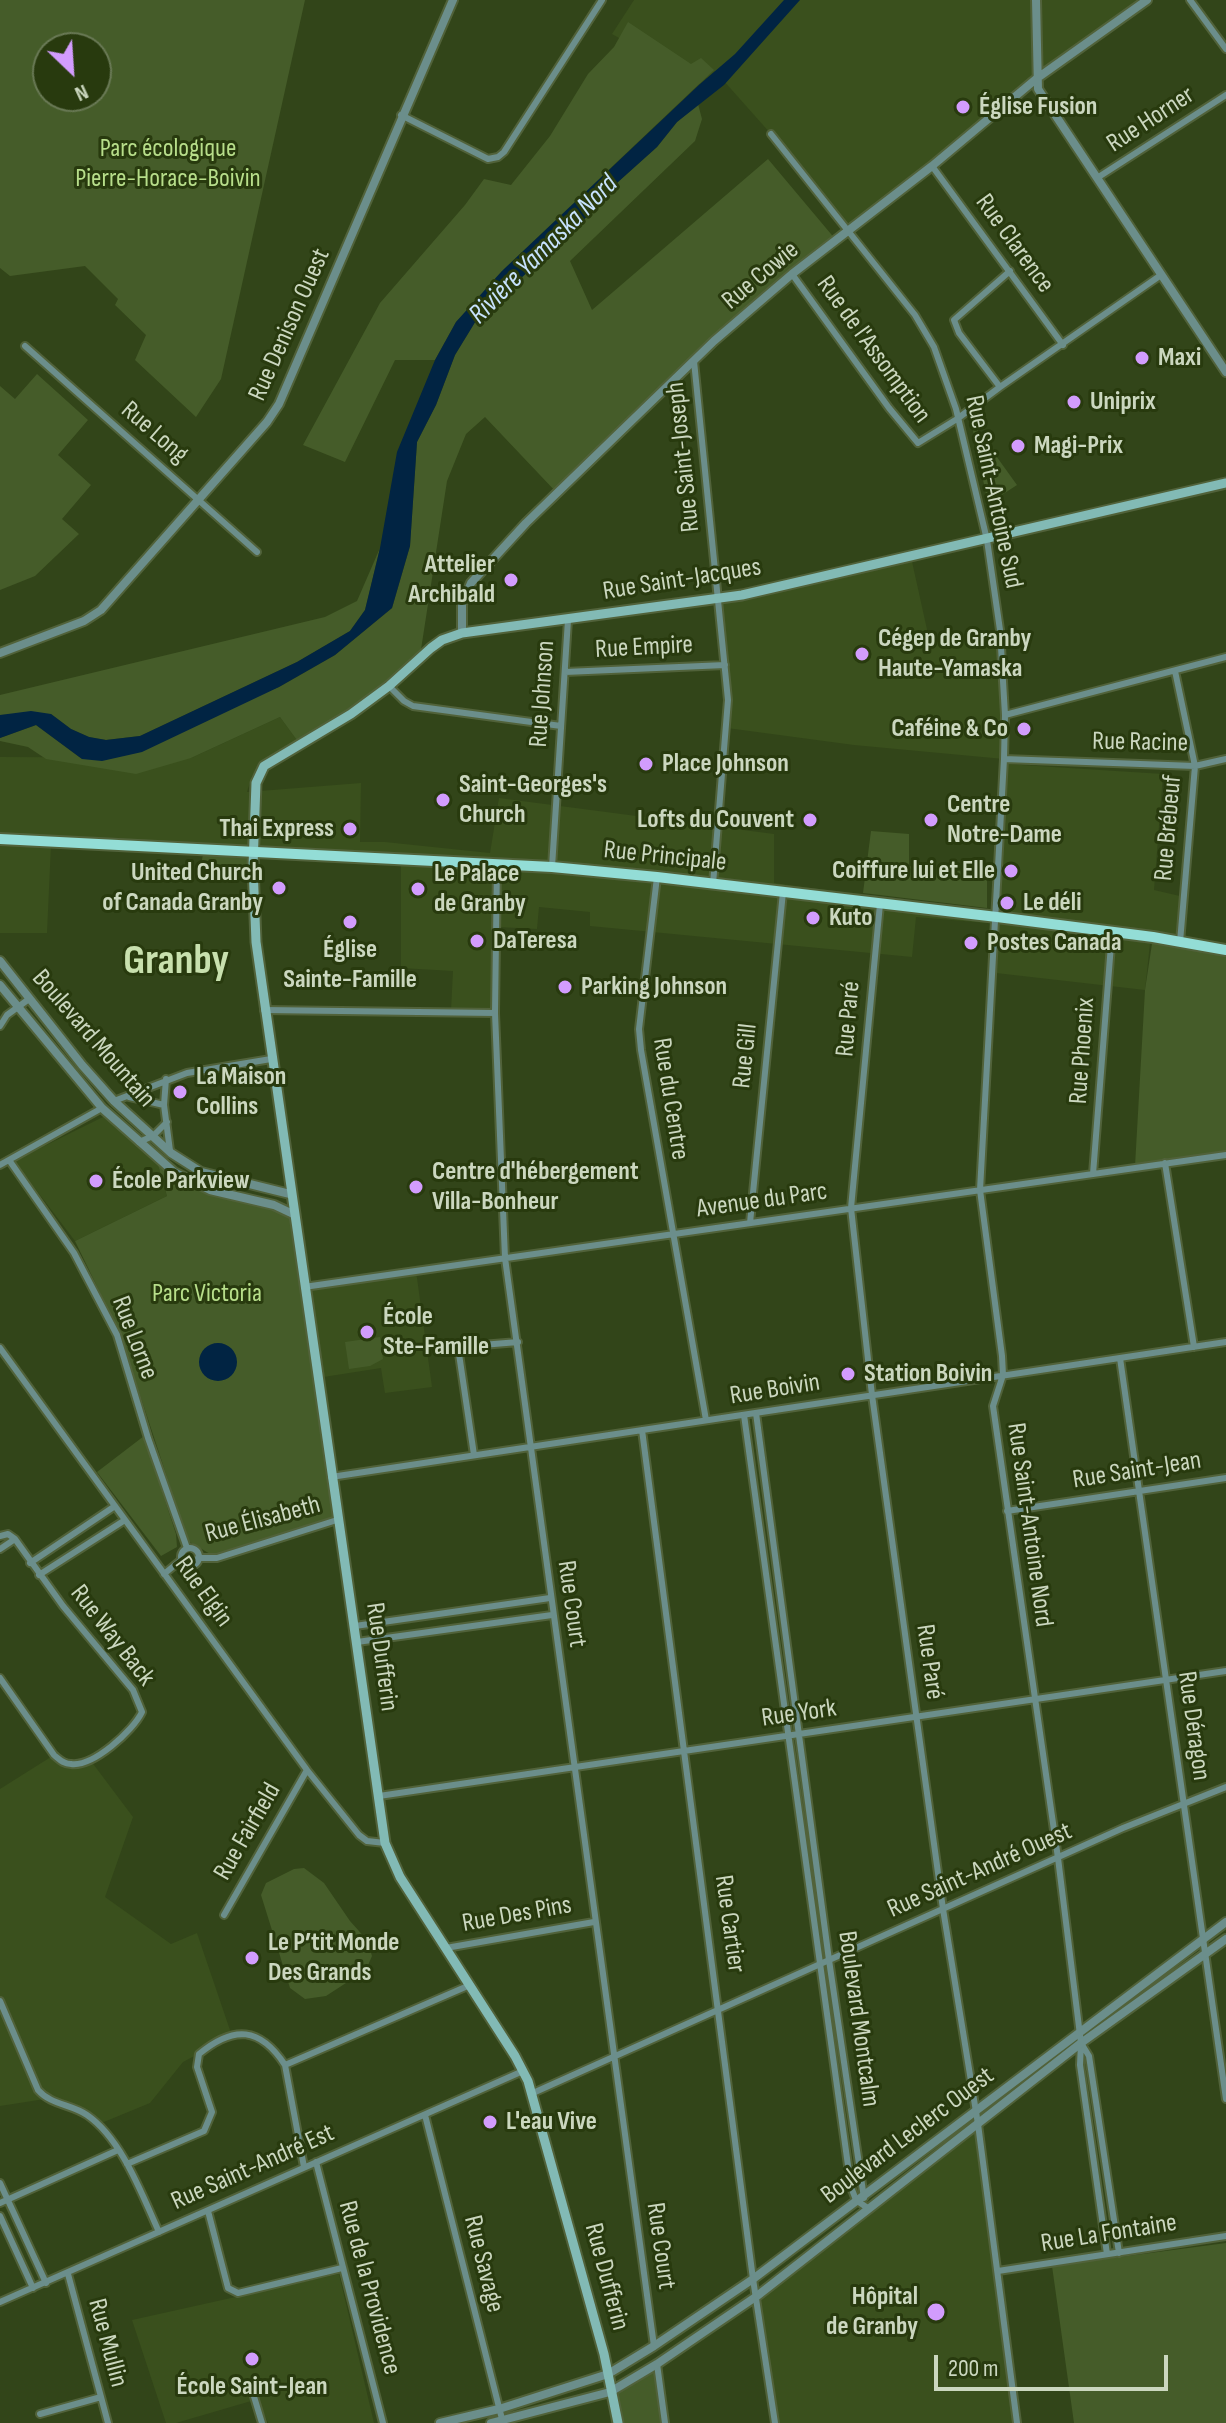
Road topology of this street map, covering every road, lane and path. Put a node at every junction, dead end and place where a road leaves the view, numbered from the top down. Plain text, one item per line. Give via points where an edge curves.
1 (453, 0) edge
2 (602, 0) edge
3 (1036, 0) edge
4 (1147, 0) edge
5 (1190, 0) edge
6 (1226, 49) edge
7 (1036, 79) junction
8 (1226, 95) edge
9 (401, 115) junction
10 (771, 134) dead end
11 (932, 166) junction
12 (1097, 178) junction
13 (849, 230) junction
14 (1010, 271) junction
15 (792, 274) junction
16 (1161, 275) junction
17 (1063, 345) junction
18 (25, 346) dead end
19 (694, 361) junction
20 (1226, 372) edge
21 (1000, 387) junction
22 (957, 419) junction
23 (1226, 483) edge
24 (199, 499) junction
25 (987, 540) junction
26 (257, 552) dead end
27 (719, 599) junction
28 (568, 620) junction
29 (462, 633) junction
30 (0, 653) edge
31 (1226, 657) edge
32 (725, 665) junction
33 (1175, 671) junction
34 (565, 672) junction
35 (389, 686) junction
36 (1005, 715) junction
37 (561, 726) junction
38 (1004, 759) junction
39 (1226, 759) edge
40 (1195, 766) junction
41 (0, 839) edge
42 (253, 851) junction
43 (497, 863) junction
44 (552, 867) junction
45 (657, 877) junction
46 (713, 884) junction
47 (783, 892) junction
48 (880, 904) junction
49 (997, 917) junction
50 (1112, 932) junction
51 (1180, 942) junction
52 (1226, 950) edge
53 (0, 961) edge
54 (0, 985) edge
55 (29, 999) junction
56 (17, 1007) junction
57 (264, 1010) junction
58 (495, 1013) junction
59 (0, 1026) edge
60 (271, 1059) junction
61 (166, 1079) junction
62 (128, 1097) junction
63 (114, 1101) junction
64 (164, 1105) junction
65 (102, 1108) junction
66 (167, 1122) junction
67 (153, 1136) junction
68 (139, 1142) junction
69 (171, 1153) junction
70 (1226, 1155) edge
71 (9, 1160) junction
72 (1165, 1163) junction
73 (0, 1165) edge
74 (1093, 1174) junction
75 (980, 1190) junction
76 (290, 1194) junction
77 (851, 1208) junction
78 (293, 1214) junction
79 (750, 1223) junction
80 (672, 1234) junction
81 (505, 1258) junction
82 (304, 1287) junction
83 (518, 1342) junction
84 (1226, 1342) edge
85 (1194, 1347) junction
86 (0, 1348) edge
87 (1120, 1358) junction
88 (1003, 1375) junction
89 (872, 1395) junction
90 (756, 1413) junction
91 (744, 1415) junction
92 (706, 1420) junction
93 (642, 1430) junction
94 (530, 1447) junction
95 (474, 1455) junction
96 (331, 1477) junction
97 (1226, 1478) edge
98 (1140, 1491) junction
99 (115, 1506) junction
100 (1007, 1511) junction
101 (125, 1520) junction
102 (337, 1520) junction
103 (0, 1536) edge
104 (15, 1539) junction
105 (66, 1539) junction
106 (187, 1548) junction
107 (0, 1549) edge
108 (75, 1551) junction
109 (198, 1558) junction
110 (181, 1560) junction
111 (30, 1563) junction
112 (164, 1574) junction
113 (39, 1575) junction
114 (550, 1598) junction
115 (459, 1611) junction
116 (552, 1615) junction
117 (355, 1626) junction
118 (461, 1627) junction
119 (357, 1642) junction
120 (1226, 1671) edge
121 (0, 1678) edge
122 (1167, 1680) junction
123 (1033, 1699) junction
124 (917, 1717) junction
125 (800, 1734) junction
126 (789, 1736) junction
127 (685, 1751) junction
128 (575, 1767) junction
129 (307, 1770) junction
130 (1226, 1787) edge
131 (379, 1796) junction
132 (1184, 1803) junction
133 (385, 1843) junction
134 (1058, 1858) junction
135 (943, 1909) junction
136 (224, 1915) dead end
137 (594, 1922) junction
138 (1226, 1922) edge
139 (1203, 1939) junction
140 (1226, 1939) edge
141 (446, 1948) junction
142 (1205, 1954) junction
143 (829, 1960) junction
144 (818, 1965) junction
145 (470, 1985) junction
146 (0, 2001) edge
147 (720, 2009) junction
148 (1079, 2031) junction
149 (1081, 2043) junction
150 (614, 2056) junction
151 (285, 2065) junction
152 (523, 2071) junction
153 (533, 2093) junction
154 (1226, 2099) edge
155 (975, 2110) junction
156 (425, 2115) junction
157 (978, 2124) junction
158 (118, 2150) junction
159 (316, 2162) junction
160 (127, 2164) junction
161 (304, 2167) junction
162 (0, 2183) edge
163 (860, 2198) junction
164 (4, 2201) edge
165 (869, 2209) junction
166 (208, 2211) junction
167 (0, 2216) edge
168 (159, 2232) junction
169 (1226, 2236) edge
170 (1119, 2253) junction
171 (1107, 2254) junction
172 (342, 2268) junction
173 (998, 2271) junction
174 (68, 2274) junction
175 (753, 2279) junction
176 (46, 2283) junction
177 (33, 2288) junction
178 (757, 2296) junction
179 (0, 2302) edge
180 (654, 2346) junction
181 (657, 2364) junction
182 (608, 2374) junction
183 (252, 2390) dead end
184 (610, 2392) junction
185 (101, 2397) junction
186 (499, 2409) junction
187 (40, 2414) dead end
188 (502, 2422) edge
189 (108, 2423) edge
190 (262, 2423) edge
191 (383, 2423) edge
192 (440, 2423) edge
193 (491, 2423) edge
194 (618, 2423) edge
195 (665, 2423) edge
196 (775, 2423) edge
197 (1017, 2423) edge

1 - 9 street, Rue Denison Ouest
2 - 9 street via 498,157 488,159
3 - 7 street
4 - 7 street, Rue Cowie
5 - 6 street
7 - 11 street, Rue Cowie
7 - 12 street
8 - 12 street, Rue Horner
9 - 24 street, Rue Denison Ouest via 279,404
10 - 13 street, Rue Saint-Antoine Sud
11 - 13 street, Rue Cowie
11 - 14 street, Rue Clarence
12 - 16 street
13 - 15 street, Rue Cowie
13 - 22 street, Rue Saint-Antoine Sud via 934,347
14 - 17 street, Rue Clarence
14 - 21 street via 954,320
15 - 19 street, Rue Cowie
15 - 22 street, Rue de l'Assomption via 915,443
16 - 17 street, Rue de l'Assomption
16 - 20 street
17 - 21 street, Rue de l'Assomption
18 - 24 street, Rue Long
19 - 27 street, Rue Saint-Joseph
19 - 29 street, Rue Cowie via 471,583 462,604
21 - 22 street, Rue de l'Assomption
22 - 25 street, Rue Saint-Antoine Sud
23 - 25 main road, Rue Saint-Jacques
24 - 26 street, Rue Long
24 - 30 street, Rue Denison Ouest via 101,610
25 - 27 main road, Rue Saint-Jacques
25 - 36 street, Rue Saint-Antoine Sud
27 - 28 main road, Rue Saint-Jacques
27 - 32 street, Rue Saint-Joseph
28 - 29 main road, Rue Saint-Jacques
28 - 34 street, Rue Johnson
29 - 35 main road, Rue Saint-Jacques via 442,640
31 - 33 street
32 - 34 street, Rue Empire
32 - 46 street, Rue Saint-Joseph via 728,700
33 - 36 street
33 - 40 street, Rue Brébeuf
34 - 37 street, Rue Johnson
35 - 37 street via 413,706
35 - 42 main road, Rue Saint-Jacques via 264,766 256,783
36 - 38 street, Rue Saint-Antoine Sud
37 - 44 street, Rue Johnson
38 - 40 street, Rue Racine
38 - 49 street, Rue Saint-Antoine Sud
39 - 40 street, Rue Racine
40 - 51 street, Rue Brébeuf
41 - 42 main road, Rue Principale
42 - 43 main road, Rue Principale
42 - 57 main road, Rue Dufferin
43 - 44 main road, Rue Principale
43 - 58 street, Rue Court
44 - 45 main road, Rue Principale
45 - 46 main road, Rue Principale
45 - 80 street, Rue du Centre via 639,1029
46 - 47 main road, Rue Principale
47 - 48 main road, Rue Principale
47 - 79 street, Rue Gill
48 - 49 main road, Rue Principale
48 - 77 street, Rue Paré
49 - 50 main road, Rue Principale
49 - 75 street, Rue Saint-Antoine Nord
50 - 51 main road, Rue Principale
50 - 74 street, Rue Phoenix
51 - 52 main road, Rue Principale
53 - 55 street, Boulevard Mountain
54 - 56 street, Boulevard Mountain
55 - 56 street
55 - 63 street, Boulevard Mountain
56 - 59 street
56 - 65 street, Boulevard Mountain
57 - 58 street
57 - 60 main road, Rue Dufferin
58 - 81 street, Rue Court
60 - 61 street
60 - 76 main road, Rue Dufferin
61 - 62 street
61 - 64 street
62 - 63 street
62 - 64 street
63 - 67 street, Boulevard Mountain
64 - 66 street
65 - 68 street, Boulevard Mountain
65 - 71 street
66 - 67 street
66 - 69 street
67 - 68 street
67 - 69 street, Boulevard Mountain
68 - 78 street, Boulevard Mountain via 195,1184
69 - 76 street, Boulevard Mountain via 201,1172
70 - 72 street, Avenue du Parc
71 - 73 street
71 - 106 street, Rue Lorne via 74,1253 117,1335
72 - 74 street, Avenue du Parc
72 - 85 street
74 - 75 street, Avenue du Parc
75 - 77 street, Avenue du Parc
75 - 88 street, Rue Saint-Antoine Nord
76 - 78 main road, Rue Dufferin
77 - 79 street, Avenue du Parc
77 - 89 street, Rue Paré
78 - 82 main road, Rue Dufferin
79 - 80 street, Avenue du Parc
80 - 81 street, Avenue du Parc
80 - 92 street, Rue du Centre
81 - 82 street, Avenue du Parc
81 - 83 street, Rue Court
82 - 96 main road, Rue Dufferin
83 - 94 street, Rue Court
83 - 95 street via 470,1346 459,1354
84 - 85 street, Rue Boivin
85 - 87 street, Rue Boivin
86 - 99 street, Rue Elgin
87 - 88 street, Rue Boivin
87 - 98 street, Rue Déragon
88 - 89 street, Rue Boivin
88 - 100 street, Rue Saint-Antoine Nord via 993,1406
89 - 90 street, Rue Boivin
89 - 124 street, Rue Paré
90 - 91 street, Rue Boivin
90 - 125 street, Boulevard Montcalm
91 - 92 street, Rue Boivin
91 - 126 street, Boulevard Montcalm
92 - 93 street, Rue Boivin
93 - 94 street, Rue Boivin
93 - 127 street, Rue Cartier
94 - 95 street, Rue Boivin
94 - 114 street, Rue Court
95 - 96 street, Rue Boivin
96 - 102 main road, Rue Dufferin
97 - 98 street, Rue Saint-Jean
98 - 100 street, Rue Saint-Jean
98 - 122 street, Rue Déragon
99 - 101 street, Rue Elgin
99 - 105 street
100 - 123 street, Rue Saint-Antoine Nord
101 - 108 street
101 - 112 street, Rue Elgin
102 - 109 street, Rue Élisabeth via 217,1558
102 - 117 main road, Rue Dufferin
103 - 104 street
104 - 107 street
104 - 111 street
105 - 108 street
105 - 111 street
106 - 109 street
106 - 110 street
108 - 113 street
109 - 110 street via 189,1565
110 - 112 street, Rue Élisabeth
111 - 113 street
112 - 129 street, Rue Elgin
113 - 121 street, Rue Way Back via 133,1690 142,1712 136,1725 91,1761 73,1765 54,1755
114 - 115 street
114 - 116 street, Rue Court
115 - 117 street
115 - 118 street
116 - 118 street
116 - 128 street, Rue Court
117 - 119 main road, Rue Dufferin
118 - 119 street
119 - 131 main road, Rue Dufferin
120 - 122 street, Rue York
122 - 123 street, Rue York
122 - 132 street, Rue Déragon
123 - 124 street, Rue York
123 - 134 street, Rue Saint-Antoine Nord
124 - 125 street, Rue York
124 - 135 street, Rue Paré
125 - 126 street, Rue York
125 - 143 street, Boulevard Montcalm
126 - 127 street, Rue York
126 - 144 street, Boulevard Montcalm
127 - 128 street, Rue York
127 - 147 street, Rue Cartier
128 - 131 street, Rue York
128 - 137 street, Rue Court
129 - 133 street, Rue Elgin via 359,1835
129 - 136 street, Rue Fairfield
130 - 132 street, Rue Saint-André Ouest
131 - 133 main road, Rue Dufferin
132 - 134 street, Rue Saint-André Ouest
132 - 139 street, Rue Déragon
133 - 141 main road, Rue Dufferin via 400,1877
134 - 135 street, Rue Saint-André Ouest
134 - 148 street, Rue Saint-Antoine Nord
135 - 143 street, Rue Saint-André Ouest
135 - 155 street, Rue Paré
137 - 141 street, Rue Des Pins
137 - 150 street, Rue Court
138 - 139 street, Boulevard Leclerc Ouest
139 - 142 street, Rue Déragon
139 - 148 street, Boulevard Leclerc Ouest
140 - 142 street, Boulevard Leclerc Ouest
141 - 145 main road, Rue Dufferin
142 - 149 street, Boulevard Leclerc Ouest
142 - 154 street, Rue Déragon
143 - 144 street, Rue Saint-André Ouest
143 - 163 street, Boulevard Montcalm
144 - 147 street, Rue Saint-André Ouest
144 - 163 street, Boulevard Montcalm via 851,2187
145 - 151 street
145 - 152 main road, Rue Dufferin
146 - 158 street via 45,2099 85,2113
147 - 150 street, Rue Saint-André Ouest
147 - 175 street, Rue Cartier
148 - 149 street, Rue Saint-Antoine Nord
148 - 155 street, Boulevard Leclerc Ouest
149 - 157 street, Boulevard Leclerc Ouest
149 - 170 street, Rue Saint-Antoine Nord via 1089,2056
149 - 171 street, Rue Saint-Antoine Nord
150 - 153 street, Rue Saint-André Ouest
150 - 180 street, Rue Court
151 - 160 street via 266,2041 250,2033 209,2046 199,2054 197,2067 212,2112 204,2131
151 - 161 street
152 - 153 main road, Rue Dufferin
152 - 156 street, Rue Saint-André Est
153 - 182 main road, Rue Dufferin
155 - 157 street, Rue Paré
155 - 163 street, Boulevard Leclerc Ouest
156 - 159 street, Rue Saint-André Est
156 - 186 street, Rue Savage
157 - 165 street, Boulevard Leclerc Ouest
157 - 173 street, Rue Paré
158 - 160 street
158 - 164 street
159 - 161 street, Rue Saint-André Est
159 - 172 street, Rue de la Providence
160 - 168 street
161 - 166 street, Rue Saint-André Est
162 - 164 street
163 - 165 street
163 - 175 street, Boulevard Leclerc Ouest
164 - 176 street
165 - 178 street, Boulevard Leclerc Ouest
166 - 168 street, Rue Saint-André Est
166 - 172 street via 228,2288 238,2293
167 - 177 street
168 - 174 street, Rue Saint-André Est
169 - 170 street, Rue La Fontaine
170 - 171 street, Rue La Fontaine
171 - 173 street, Rue La Fontaine
172 - 191 street, Rue de la Providence
173 - 197 street, Rue Paré
174 - 176 street, Rue Saint-André Est
174 - 185 street, Rue Mullin
175 - 178 street, Rue Cartier
175 - 180 street, Boulevard Leclerc Ouest
176 - 177 street, Rue Saint-André Est
177 - 179 street, Rue Saint-André Est
178 - 181 street, Boulevard Leclerc Ouest
178 - 196 street, Rue Cartier
180 - 182 street, Boulevard Leclerc Ouest
181 - 184 street, Boulevard Leclerc Ouest
181 - 195 street
182 - 184 main road, Rue Dufferin
182 - 186 street, Boulevard Leclerc Ouest
183 - 190 street
184 - 188 street, Boulevard Leclerc Ouest
184 - 194 main road, Rue Dufferin
185 - 187 street
185 - 189 street, Rue Mullin
186 - 188 street, Rue Savage
186 - 192 street, Boulevard Leclerc Ouest
188 - 193 street, Boulevard Leclerc Ouest

